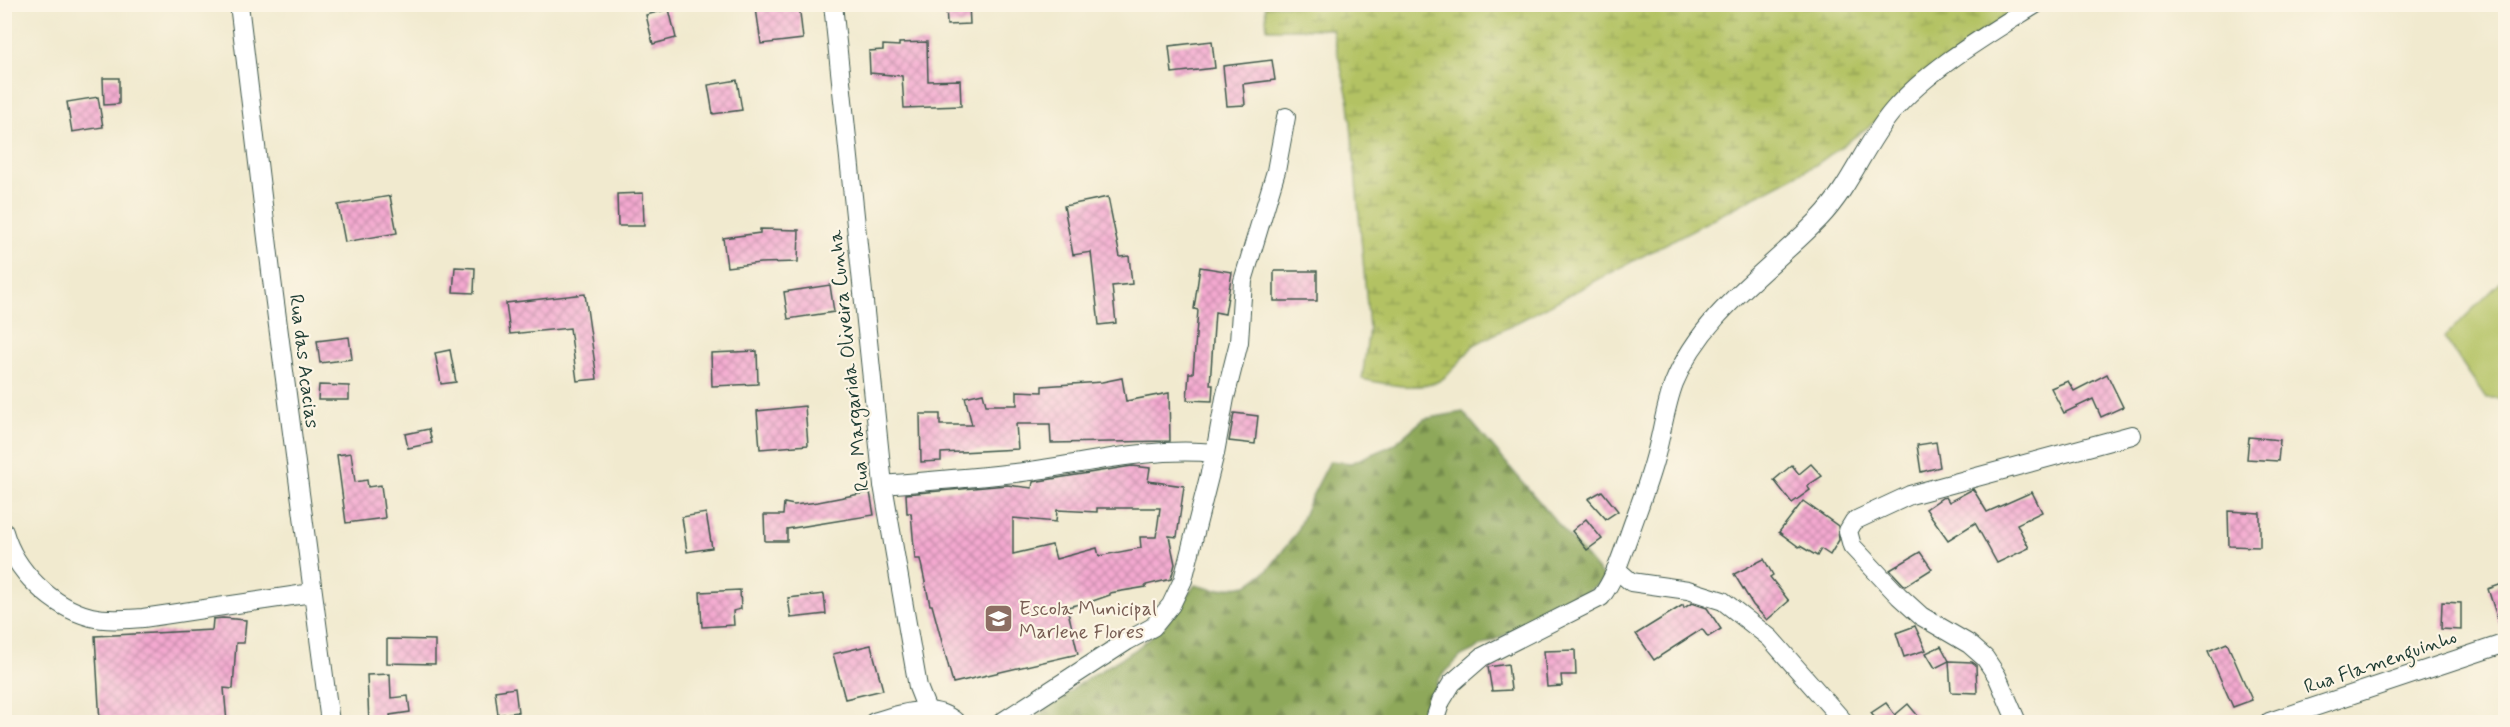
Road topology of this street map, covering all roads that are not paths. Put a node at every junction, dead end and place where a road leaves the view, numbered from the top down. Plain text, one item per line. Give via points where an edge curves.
1 (239, 4) edge
2 (833, 4) edge
3 (2036, 4) edge
4 (1286, 117) dead end
5 (2132, 435) dead end
6 (1215, 453) junction
7 (883, 485) junction
8 (4, 532) edge
9 (1616, 569) junction
10 (312, 593) junction
11 (2505, 643) edge
12 (927, 710) junction
13 (330, 723) edge
14 (874, 723) edge
15 (956, 723) edge
16 (1002, 723) edge
17 (1434, 723) edge
18 (1844, 723) edge
19 (2017, 723) edge
20 (2269, 723) edge

1 - 10 street, Rua das Acacias
2 - 7 street, Rua Margarida Oliveira Cunha
3 - 9 street via 1963,51 1893,111 1873,137 1840,195 1822,216 1702,332 1675,382 1655,459
4 - 6 street via 1276,171 1242,281 1239,342
5 - 19 street via 1910,495 1854,520 1848,531 1852,546 1899,596 1921,616 1986,658
6 - 7 street via 1135,455 1014,473
6 - 16 street via 1183,580 1171,605 1153,627
7 - 12 street, Rua Margarida Oliveira Cunha via 918,687
8 - 10 street via 22,569 43,590 66,607 91,617 142,618
9 - 17 street via 1601,597 1482,657 1452,683
9 - 18 street via 1631,582 1688,590 1723,601 1770,638
10 - 13 street, Rua das Acacias
11 - 20 street, Rua Flamenguinho
12 - 14 street
12 - 15 street

